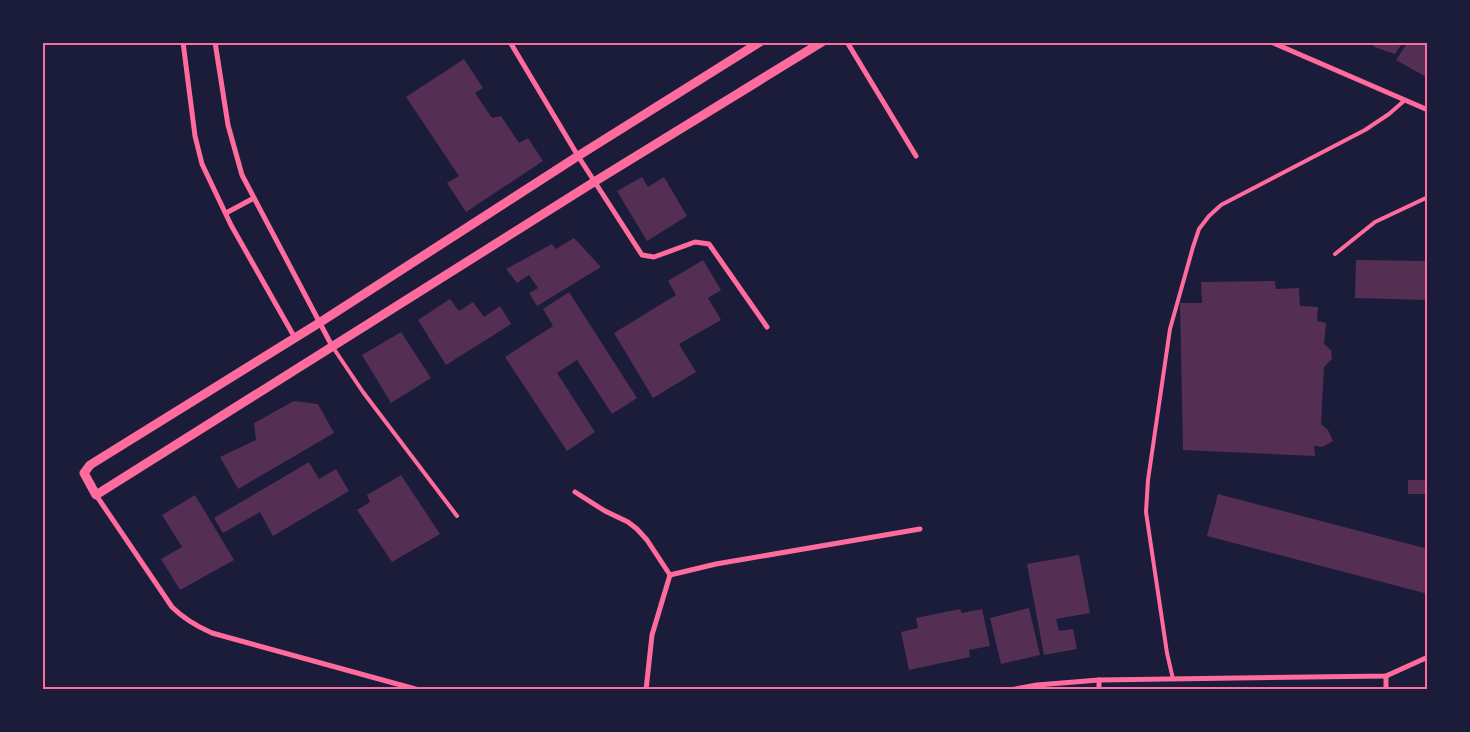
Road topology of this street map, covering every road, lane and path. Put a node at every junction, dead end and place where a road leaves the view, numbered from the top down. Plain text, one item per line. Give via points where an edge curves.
1 (183, 42) edge
2 (215, 42) edge
3 (510, 42) edge
4 (760, 42) edge
5 (822, 42) edge
6 (847, 42) edge
7 (1271, 42) edge
8 (1405, 100) junction
9 (1428, 110) edge
10 (578, 156) junction
11 (916, 156) dead end
12 (594, 182) junction
13 (1428, 197) edge
14 (254, 198) junction
15 (226, 213) junction
16 (1335, 254) dead end
17 (319, 323) junction
18 (767, 327) dead end
19 (295, 338) junction
20 (332, 346) junction
21 (575, 492) dead end
22 (96, 495) junction
23 (457, 516) dead end
24 (920, 530) dead end
25 (670, 574) junction
26 (1428, 656) edge
27 (1386, 676) junction
28 (1099, 680) junction
29 (1173, 680) junction
30 (419, 690) edge
31 (646, 690) edge
32 (1010, 690) edge
33 (1099, 690) edge
34 (1386, 690) edge

1 - 15 street via 195,136 202,164
2 - 14 street via 228,125 242,175
3 - 10 street
4 - 10 street
5 - 12 street
6 - 11 street
7 - 8 street
8 - 9 street
8 - 29 lane via 1365,130 1221,205 1199,229 1170,329 1146,512
10 - 12 street
10 - 17 street
12 - 18 street via 642,256 654,257 695,242 710,244
12 - 20 street
13 - 16 lane via 1375,222
14 - 15 street
14 - 17 street
15 - 19 street
17 - 19 street
17 - 20 street
19 - 22 street via 90,465 84,470 85,477
20 - 22 street
20 - 23 lane
21 - 25 street via 637,528
22 - 30 street via 172,607 193,625
24 - 25 street
25 - 31 street via 652,635
26 - 27 street
27 - 29 street
27 - 34 street
28 - 29 street
28 - 32 street
28 - 33 street

